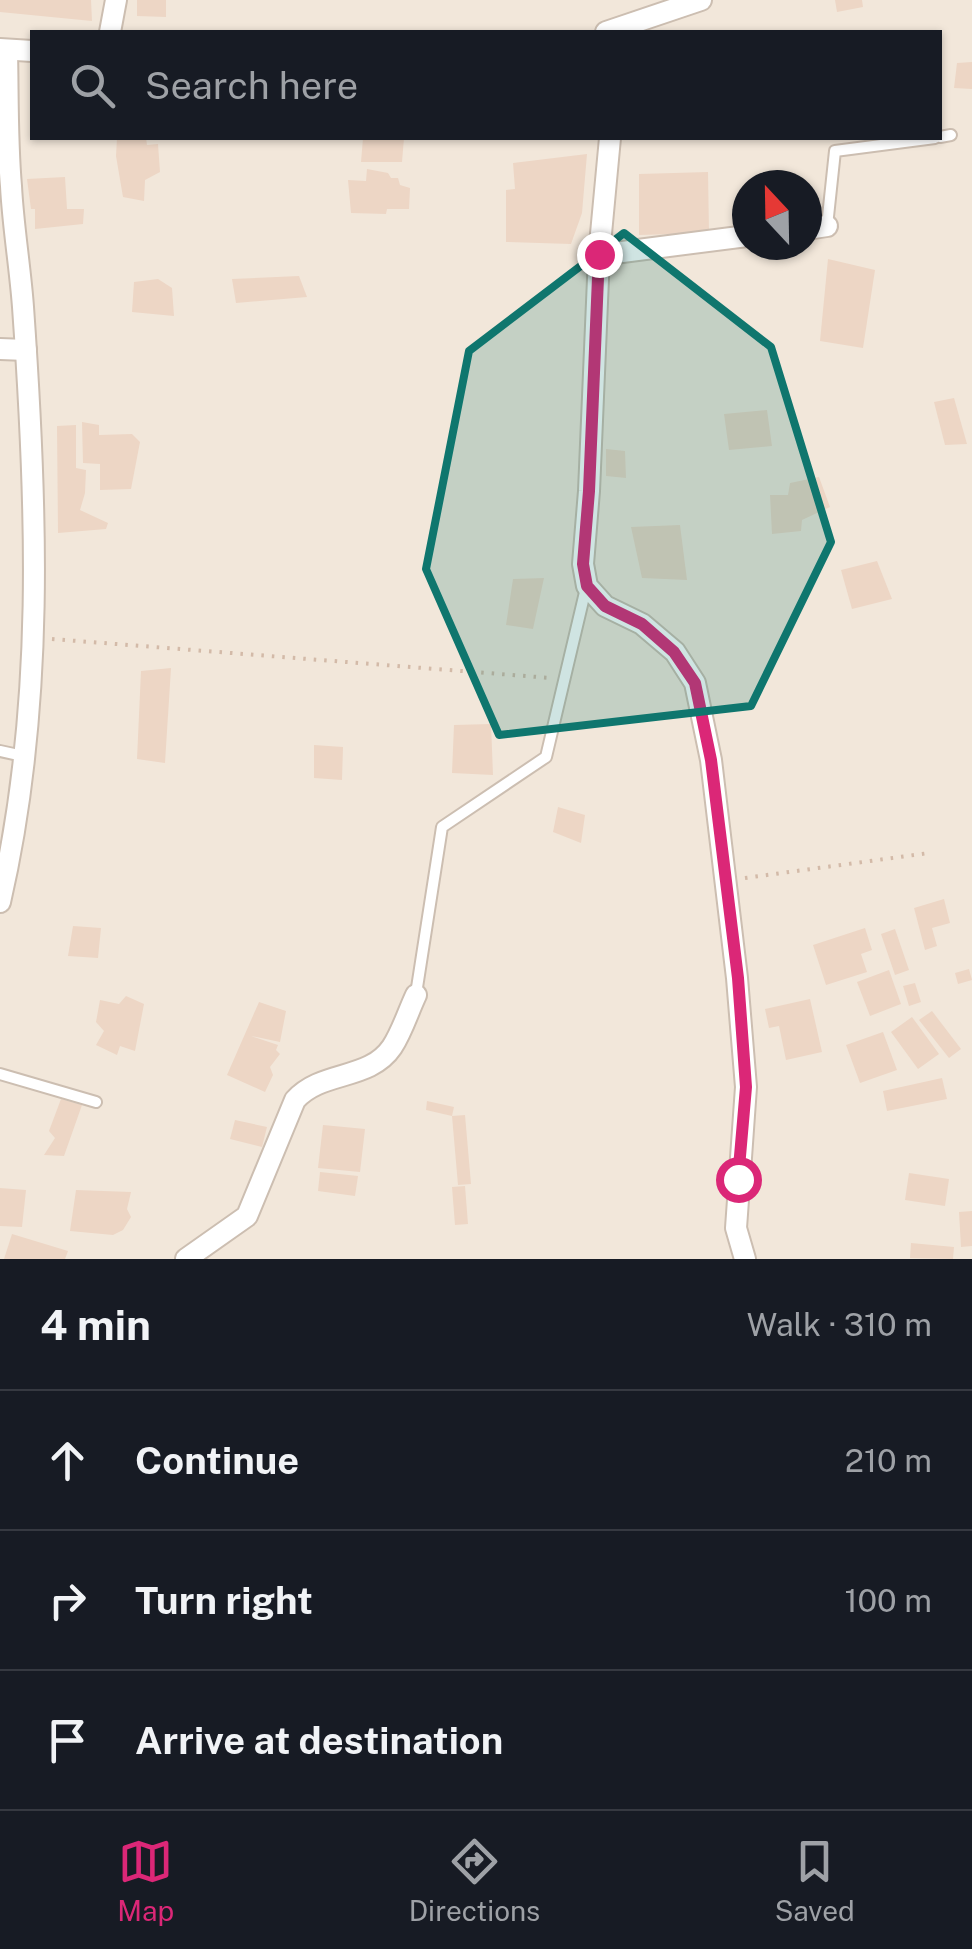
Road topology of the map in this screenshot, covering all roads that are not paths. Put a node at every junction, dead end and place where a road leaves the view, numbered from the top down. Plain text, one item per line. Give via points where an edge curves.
1 (116, 0) edge
2 (701, 0) edge
3 (110, 30) edge
4 (617, 30) edge
5 (3, 49) edge
6 (30, 51) edge
7 (610, 140) edge
8 (919, 140) edge
9 (822, 207) edge
10 (732, 238) edge
11 (599, 254) junction
12 (0, 349) edge
13 (26, 350) junction
14 (587, 586) junction
15 (0, 751) edge
16 (24, 757) junction
17 (0, 902) edge
18 (416, 996) joint
19 (0, 1074) edge
20 (96, 1102) dead end
21 (186, 1259) edge
22 (744, 1259) edge

1 - 3 street
2 - 4 street
5 - 6 street
5 - 13 street
7 - 11 street
8 - 9 lane via 835,151
10 - 11 street
11 - 14 street
12 - 13 street
13 - 16 street via 33,497
14 - 18 lane via 546,757 442,827
14 - 22 street via 605,606 642,624 674,652 695,683 711,760 746,1087 736,1228
15 - 16 lane
16 - 17 street
18 - 21 street via 392,1048 377,1062 306,1088 295,1100 247,1216
19 - 20 lane

